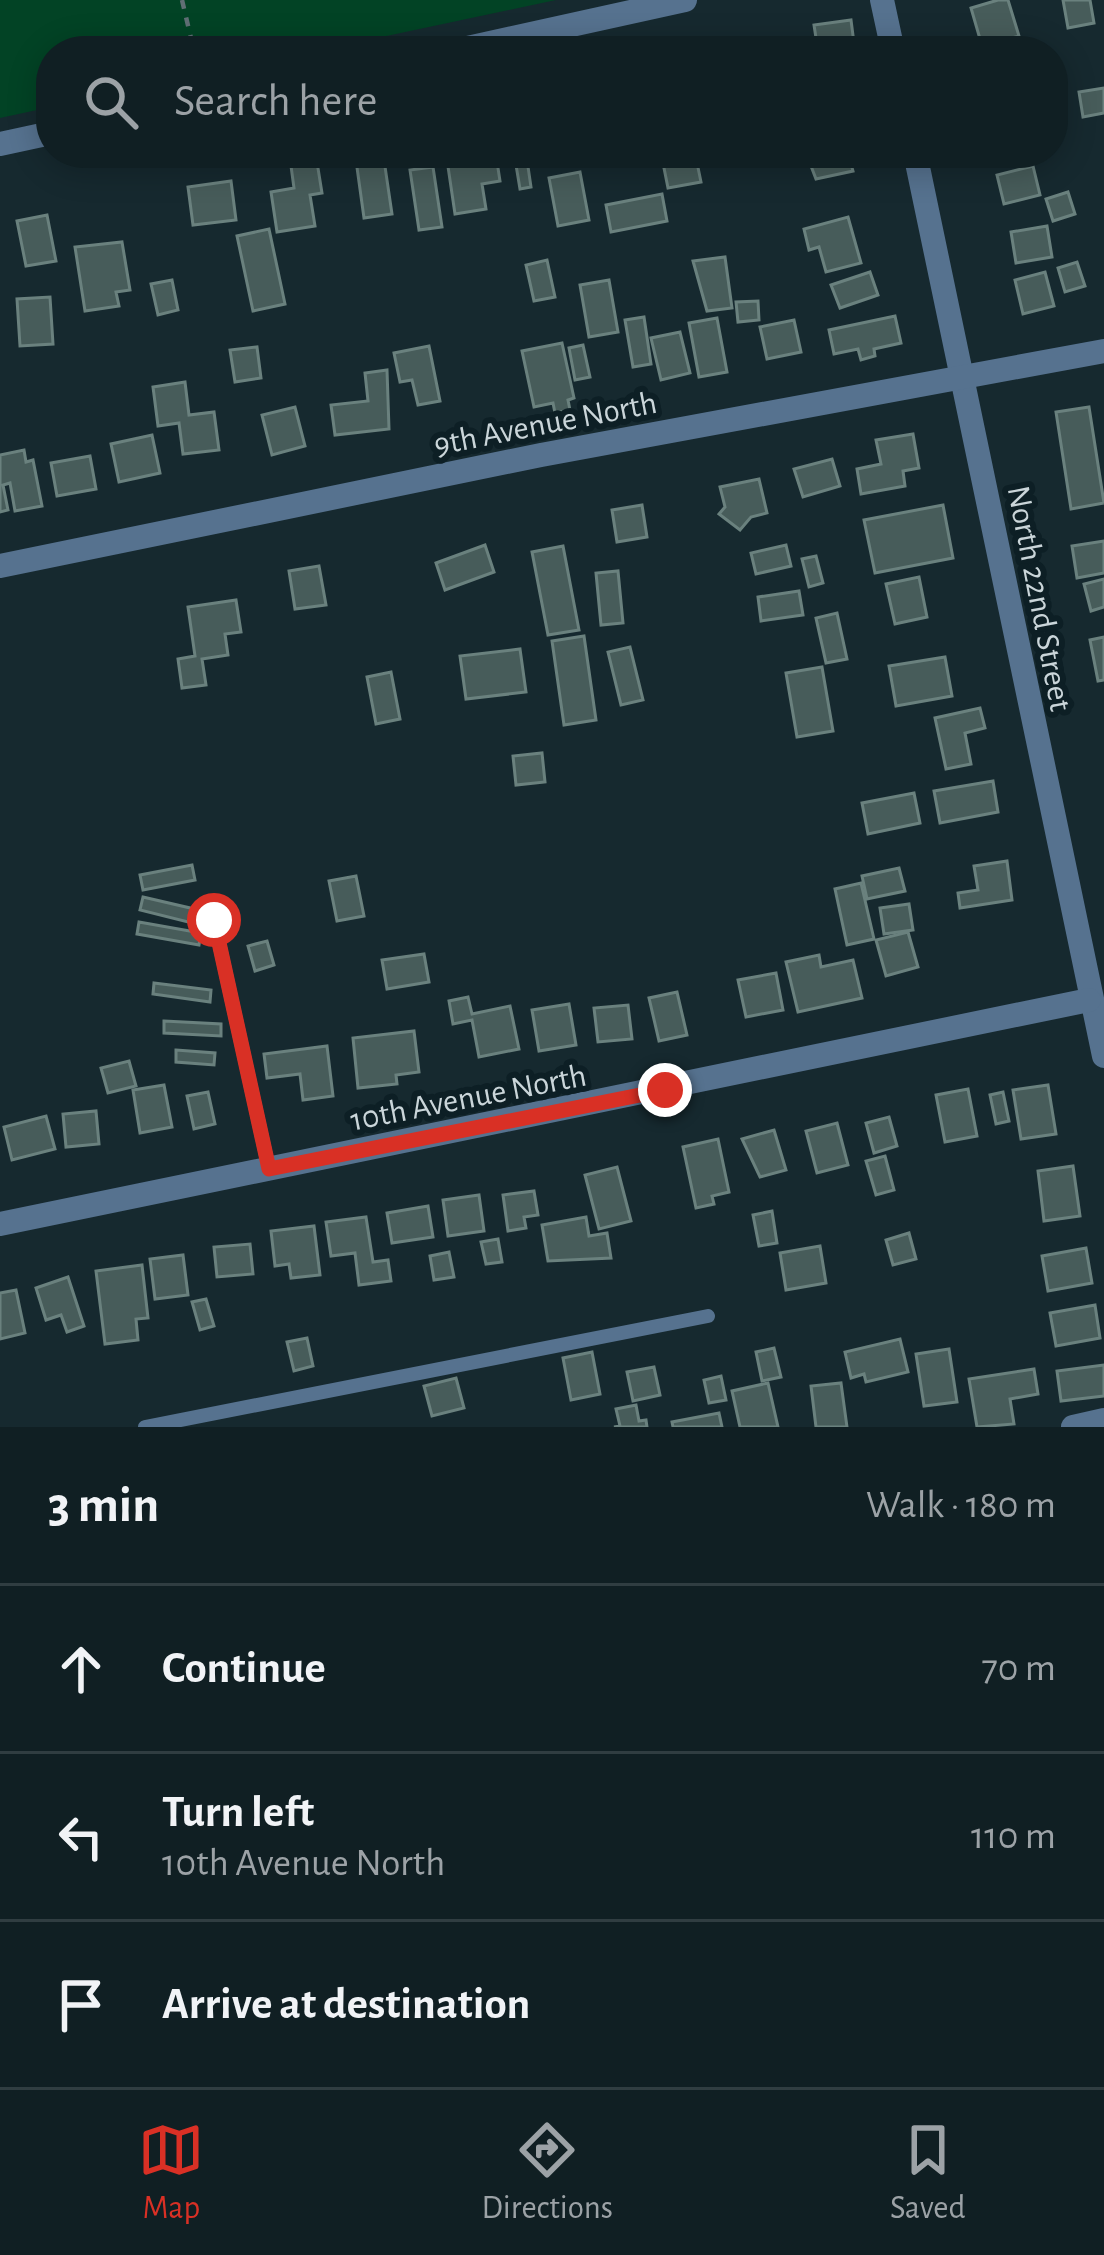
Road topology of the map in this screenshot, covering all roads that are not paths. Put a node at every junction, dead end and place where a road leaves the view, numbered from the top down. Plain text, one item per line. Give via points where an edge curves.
1 (686, 0) edge
2 (882, 0) edge
3 (522, 36) edge
4 (890, 36) edge
5 (36, 136) edge
6 (0, 143) edge
7 (918, 168) edge
8 (1104, 351) edge
9 (963, 379) junction
10 (0, 566) edge
11 (214, 920) dead end
12 (1089, 1000) junction
13 (1104, 1056) edge
14 (269, 1169) junction
15 (0, 1224) edge
16 (708, 1316) dead end
17 (1104, 1420) edge
18 (145, 1427) edge
19 (1073, 1427) edge

1 - 3 street
2 - 4 street
5 - 6 street
7 - 9 street, North 22nd Street
8 - 9 street, 9th Avenue North
9 - 10 street, 9th Avenue North
9 - 12 street, North 22nd Street
11 - 14 lane
12 - 13 street, North 22nd Street
12 - 14 street, 10th Avenue North
14 - 15 street, 10th Avenue North
16 - 18 lane
17 - 19 street

